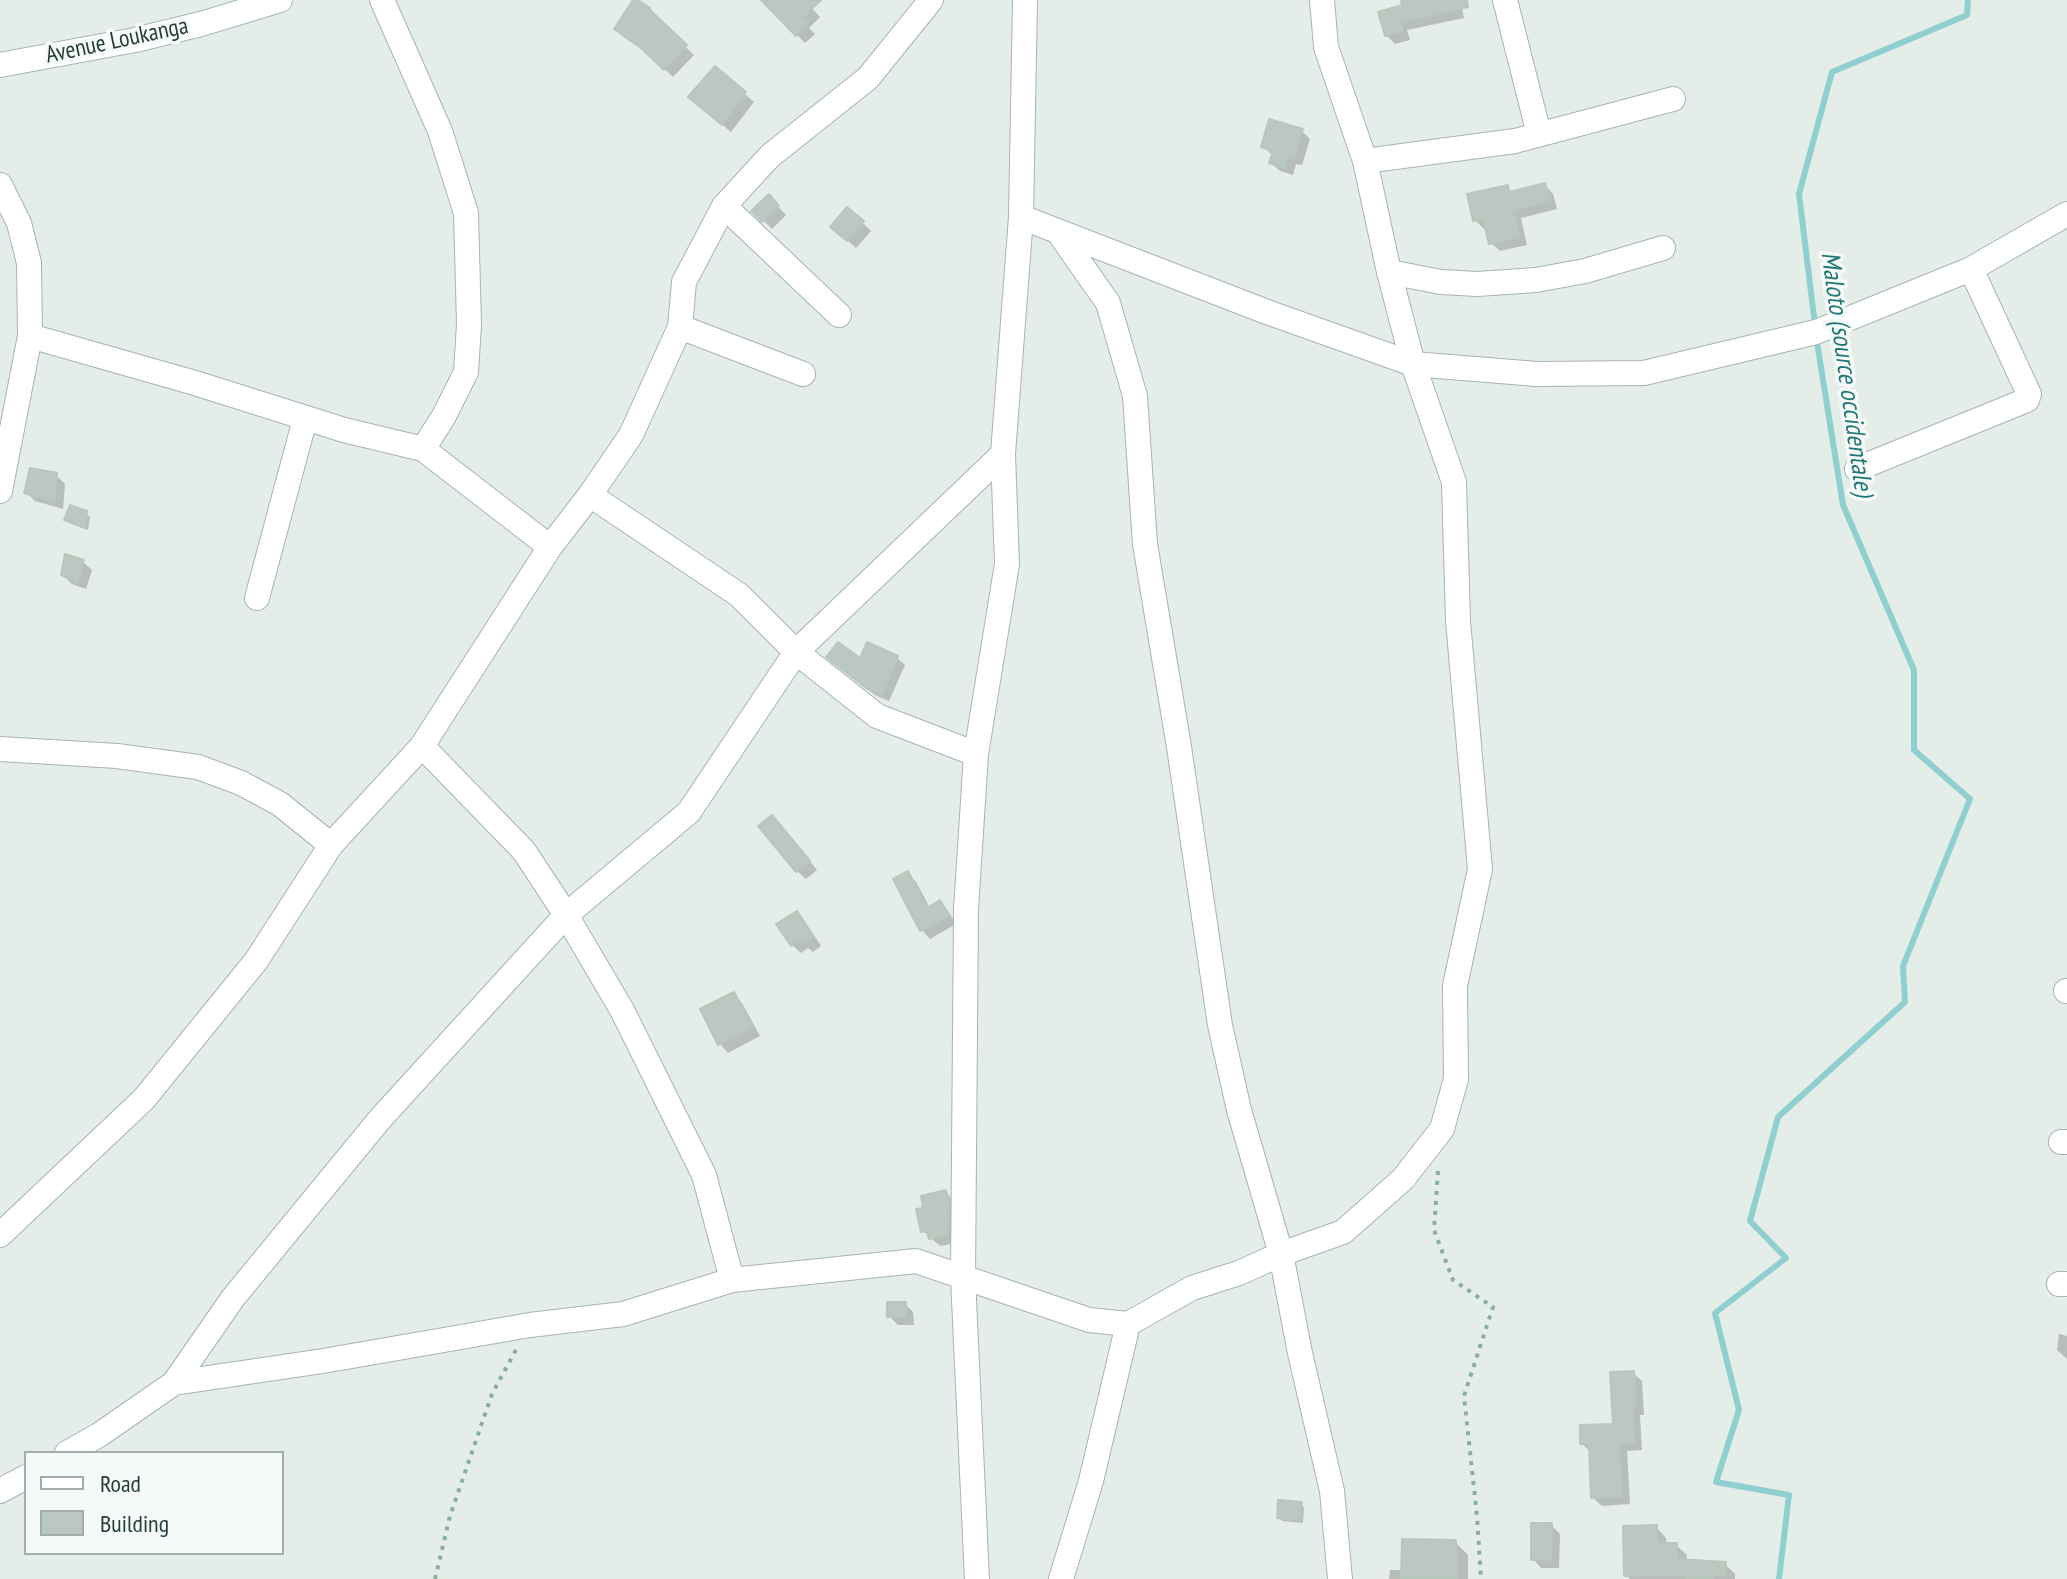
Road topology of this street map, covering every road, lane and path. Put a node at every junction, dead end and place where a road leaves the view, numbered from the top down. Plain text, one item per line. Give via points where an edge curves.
1 (280, 0) edge
2 (382, 0) edge
3 (931, 0) edge
4 (1025, 0) edge
5 (1322, 0) edge
6 (1505, 0) edge
7 (0, 65) edge
8 (1673, 99) dead end
9 (1539, 134) junction
10 (1365, 161) junction
11 (0, 185) edge
12 (724, 206) junction
13 (2067, 214) edge
14 (1021, 217) junction
15 (1059, 233) junction
16 (1663, 248) dead end
17 (1971, 269) junction
18 (1389, 272) junction
19 (839, 315) dead end
20 (680, 327) junction
21 (30, 336) junction
22 (1413, 364) junction
23 (803, 374) dead end
24 (305, 419) junction
25 (423, 449) junction
26 (1003, 454) junction
27 (1857, 469) dead end
28 (0, 491) edge
29 (590, 495) junction
30 (550, 547) junction
31 (257, 598) dead end
32 (796, 652) junction
33 (422, 746) junction
34 (0, 749) edge
35 (976, 754) junction
36 (331, 845) junction
37 (566, 915) junction
38 (1442, 1129) junction
39 (0, 1235) edge
40 (1281, 1254) junction
41 (963, 1278) junction
42 (732, 1280) junction
43 (1128, 1324) junction
44 (530, 1325) junction
45 (174, 1383) junction
46 (71, 1451) edge
47 (24, 1478) edge
48 (0, 1491) edge
49 (435, 1579) edge
50 (977, 1579) edge
51 (1061, 1579) edge
52 (1340, 1579) edge
53 (1481, 1579) edge

1 - 7 street, Avenue Loukanga via 135,40
2 - 25 street via 440,131 466,213 466,372
3 - 12 street via 868,78 770,156
4 - 14 street
5 - 10 street via 1326,47
6 - 9 street
8 - 9 street
9 - 10 street
10 - 18 street
11 - 21 street via 19,223 29,263
12 - 19 street
12 - 20 street via 684,282
13 - 17 street
14 - 15 street
14 - 26 street
15 - 22 street
15 - 40 street via 1108,303 1135,396 1145,544 1220,1025
16 - 18 street via 1536,280 1477,284
17 - 22 street via 1816,332 1644,373 1537,374
17 - 27 street via 2029,394 2027,400
18 - 22 street
20 - 23 street
20 - 29 street via 631,435
21 - 24 street
21 - 28 street
22 - 38 street via 1454,482 1458,621 1480,869 1455,986 1456,1079
24 - 25 street
24 - 31 street
25 - 30 street
26 - 32 street
26 - 35 street via 1007,564
29 - 30 street
29 - 32 street via 739,595
30 - 33 street
32 - 35 street via 877,716
32 - 37 street via 689,812
33 - 36 street
33 - 37 street via 524,851
34 - 36 street via 198,767 280,804
35 - 41 street via 966,910
36 - 39 street via 256,961 144,1099
37 - 42 street via 622,1010 704,1175
37 - 45 street via 380,1119 233,1298
38 - 40 street via 1403,1179 1343,1232
38 - 53 path via 1434,1230 1453,1280 1493,1307 1464,1396
40 - 43 street via 1192,1288
40 - 52 street via 1332,1491
41 - 42 street via 916,1261
41 - 43 street via 1089,1320
41 - 50 street
42 - 44 street via 623,1314
43 - 51 street via 1091,1481
44 - 45 street
44 - 49 path via 492,1394 450,1516
45 - 46 street
47 - 48 street

